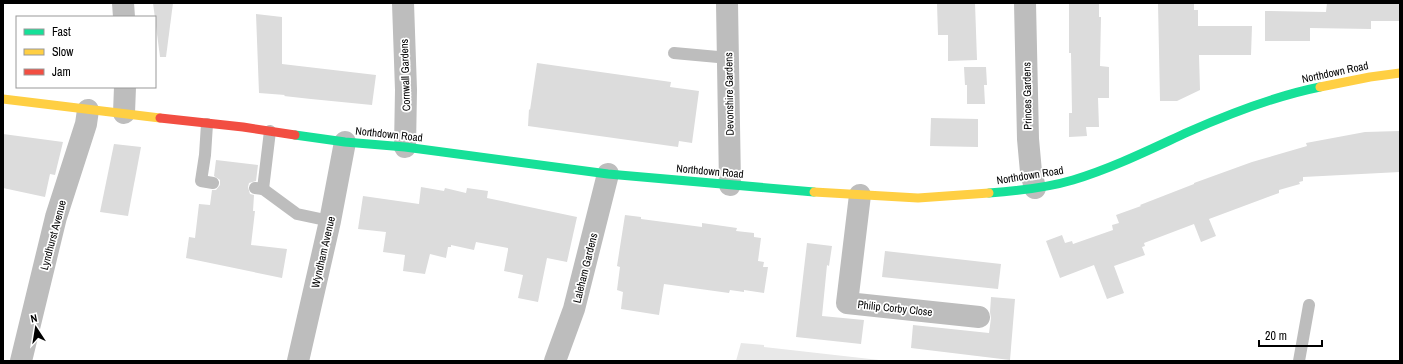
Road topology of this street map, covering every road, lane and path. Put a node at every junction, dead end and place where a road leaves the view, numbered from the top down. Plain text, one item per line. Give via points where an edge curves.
1 (123, 3) edge
2 (403, 3) edge
3 (727, 3) edge
4 (1025, 3) edge
5 (124, 16) edge
6 (674, 53) dead end
7 (729, 58) junction
8 (1400, 73) edge
9 (125, 88) edge
10 (3, 99) edge
11 (88, 110) junction
12 (124, 113) junction
13 (207, 124) junction
14 (270, 131) junction
15 (345, 142) junction
16 (404, 147) junction
17 (608, 174) junction
18 (213, 183) dead end
19 (730, 185) junction
20 (1035, 188) junction
21 (860, 195) junction
22 (330, 221) junction
23 (1309, 305) dead end
24 (979, 316) dead end
25 (21, 361) edge
26 (298, 361) edge
27 (555, 361) edge
28 (1299, 361) edge

1 - 5 street
2 - 16 street, Cornwall Gardens via 406,90
3 - 7 street, Devonshire Gardens
4 - 20 street, Princes Gardens via 1028,139
6 - 7 lane
7 - 19 street, Devonshire Gardens
8 - 20 main road, Northdown Road via 1315,88 1263,102 1122,162 1073,180
9 - 12 street
10 - 11 main road, Northdown Road
11 - 12 main road, Northdown Road
11 - 25 street, Lyndhurst Avenue via 86,124 56,217
12 - 13 main road, Northdown Road
13 - 14 main road, Northdown Road
13 - 18 lane via 201,182
14 - 15 main road, Northdown Road
14 - 22 lane via 259,189 297,214
15 - 16 main road, Northdown Road
15 - 22 street, Wyndham Avenue
16 - 17 main road, Northdown Road
17 - 19 main road, Northdown Road
17 - 27 street, Laleham Gardens via 574,309
19 - 21 main road, Northdown Road
20 - 21 main road, Northdown Road via 918,198
21 - 24 street, Philip Corby Close via 847,303
22 - 26 street, Wyndham Avenue
23 - 28 lane

